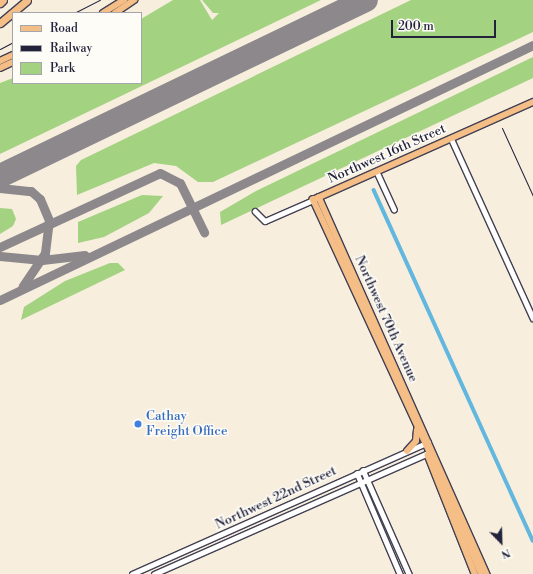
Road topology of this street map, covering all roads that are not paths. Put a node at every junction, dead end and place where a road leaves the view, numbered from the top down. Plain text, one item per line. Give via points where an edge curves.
1 (3, 0) edge
2 (27, 0) edge
3 (124, 0) edge
4 (134, 0) edge
5 (0, 3) edge
6 (13, 12) edge
7 (105, 12) edge
8 (116, 12) edge
9 (12, 13) edge
10 (0, 23) edge
11 (12, 55) edge
12 (0, 61) edge
13 (12, 62) edge
14 (0, 68) edge
15 (533, 102) edge
16 (451, 138) junction
17 (377, 172) junction
18 (319, 197) junction
19 (313, 200) junction
20 (394, 209) dead end
21 (254, 210) dead end
22 (533, 318) edge
23 (417, 430) junction
24 (426, 442) junction
25 (407, 451) junction
26 (430, 451) junction
27 (363, 470) junction
28 (357, 473) junction
29 (367, 480) junction
30 (361, 483) junction
31 (132, 574) edge
32 (154, 574) edge
33 (400, 574) edge
34 (409, 574) edge
35 (475, 574) edge
36 (481, 574) edge
37 (488, 574) edge

1 - 5 highway
2 - 6 highway
3 - 7 main road
4 - 8 main road
9 - 10 highway
11 - 12 main road
13 - 14 main road
15 - 16 main road, Northwest 16th Street
16 - 17 main road, Northwest 16th Street
16 - 22 street
17 - 18 main road, Northwest 16th Street
17 - 20 street
18 - 19 main road, Northwest 16th Street
18 - 24 main road, Northwest 70th Avenue
19 - 21 street, Northwest 16th Street via 265,221
19 - 23 main road, Northwest 70th Avenue
23 - 24 main road, Northwest 70th Avenue
23 - 25 main road via 416,441
24 - 25 street, Northwest 22nd Street
24 - 26 main road, Northwest 70th Avenue
25 - 27 street, Northwest 22nd Street
26 - 29 street, Northwest 22nd Street
26 - 35 main road via 429,464
26 - 36 main road
26 - 37 main road
27 - 28 street, Northwest 22nd Street
27 - 29 street
28 - 30 street
28 - 31 street, Northwest 22nd Street
29 - 30 street, Northwest 22nd Street
29 - 34 street
30 - 32 street, Northwest 22nd Street
30 - 33 street

